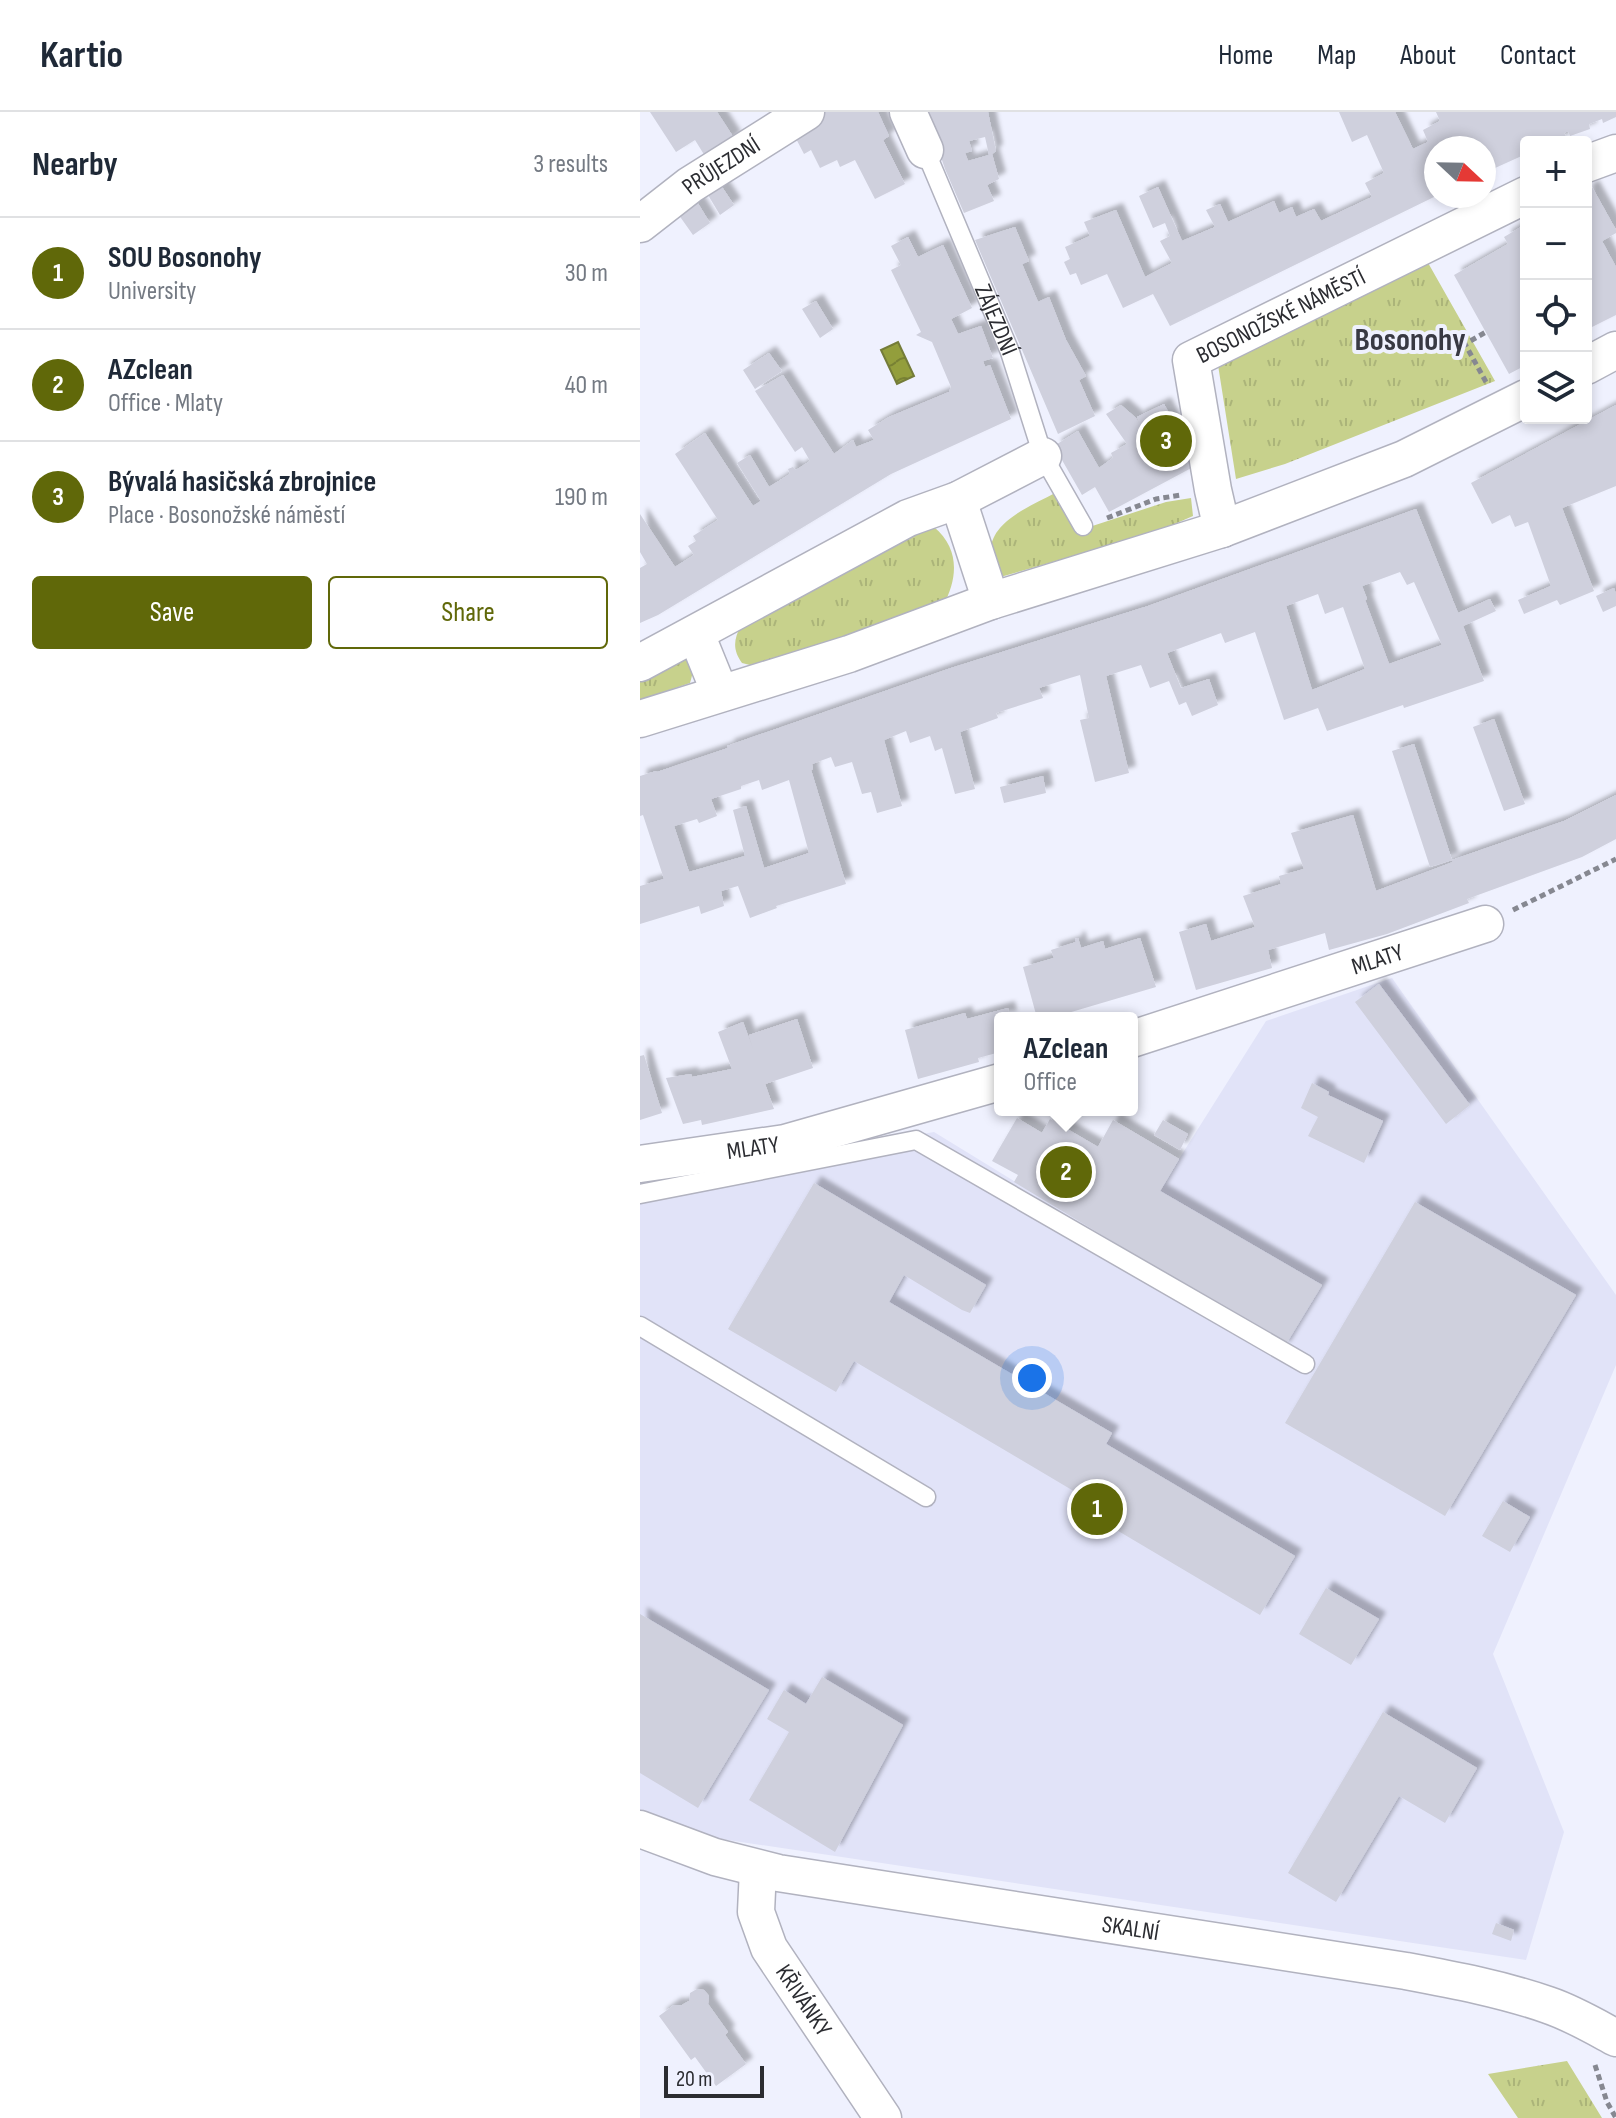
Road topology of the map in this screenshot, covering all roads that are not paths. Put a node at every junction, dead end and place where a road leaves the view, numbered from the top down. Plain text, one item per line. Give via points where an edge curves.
1 (806, 112) edge
2 (908, 112) edge
3 (925, 150) joint
4 (1616, 153) edge
5 (1592, 162) edge
6 (1520, 198) edge
7 (640, 224) edge
8 (1616, 350) edge
9 (1592, 363) edge
10 (1514, 404) edge
11 (1043, 456) junction
12 (958, 500) junction
13 (1083, 526) road end
14 (1222, 529) junction
15 (991, 601) junction
16 (696, 634) junction
17 (640, 663) edge
18 (720, 693) junction
19 (640, 719) edge
20 (1485, 924) road end
21 (1138, 1037) edge
22 (994, 1084) edge
23 (640, 1164) edge
24 (640, 1194) edge
25 (640, 1326) edge
26 (1305, 1364) dead end
27 (926, 1497) dead end
28 (640, 1829) edge
29 (758, 1869) junction
30 (1616, 2038) edge
31 (883, 2118) edge

1 - 7 street, PRŮJEZDNÍ via 690,185
2 - 3 street, ZÁJEZDNÍ
3 - 11 lane, ZÁJEZDNÍ via 1010,352
4 - 5 street
6 - 14 street, BOSONOŽSKÉ NÁMĚSTÍ via 1191,360
8 - 9 street
10 - 14 street via 1404,459
11 - 12 street
11 - 13 lane, ZÁJEZDNÍ
12 - 15 street
12 - 16 street via 908,518
14 - 15 street
15 - 18 street via 849,654
16 - 17 street
16 - 18 street
18 - 19 street
20 - 21 street, MLATY
22 - 23 street, MLATY via 785,1143
24 - 26 lane via 916,1140
25 - 27 lane
28 - 29 street, SKALNÍ
29 - 30 street, SKALNÍ via 1482,1985 1550,2005
29 - 31 street, KŘIVÁNKY via 756,1912 769,1948

